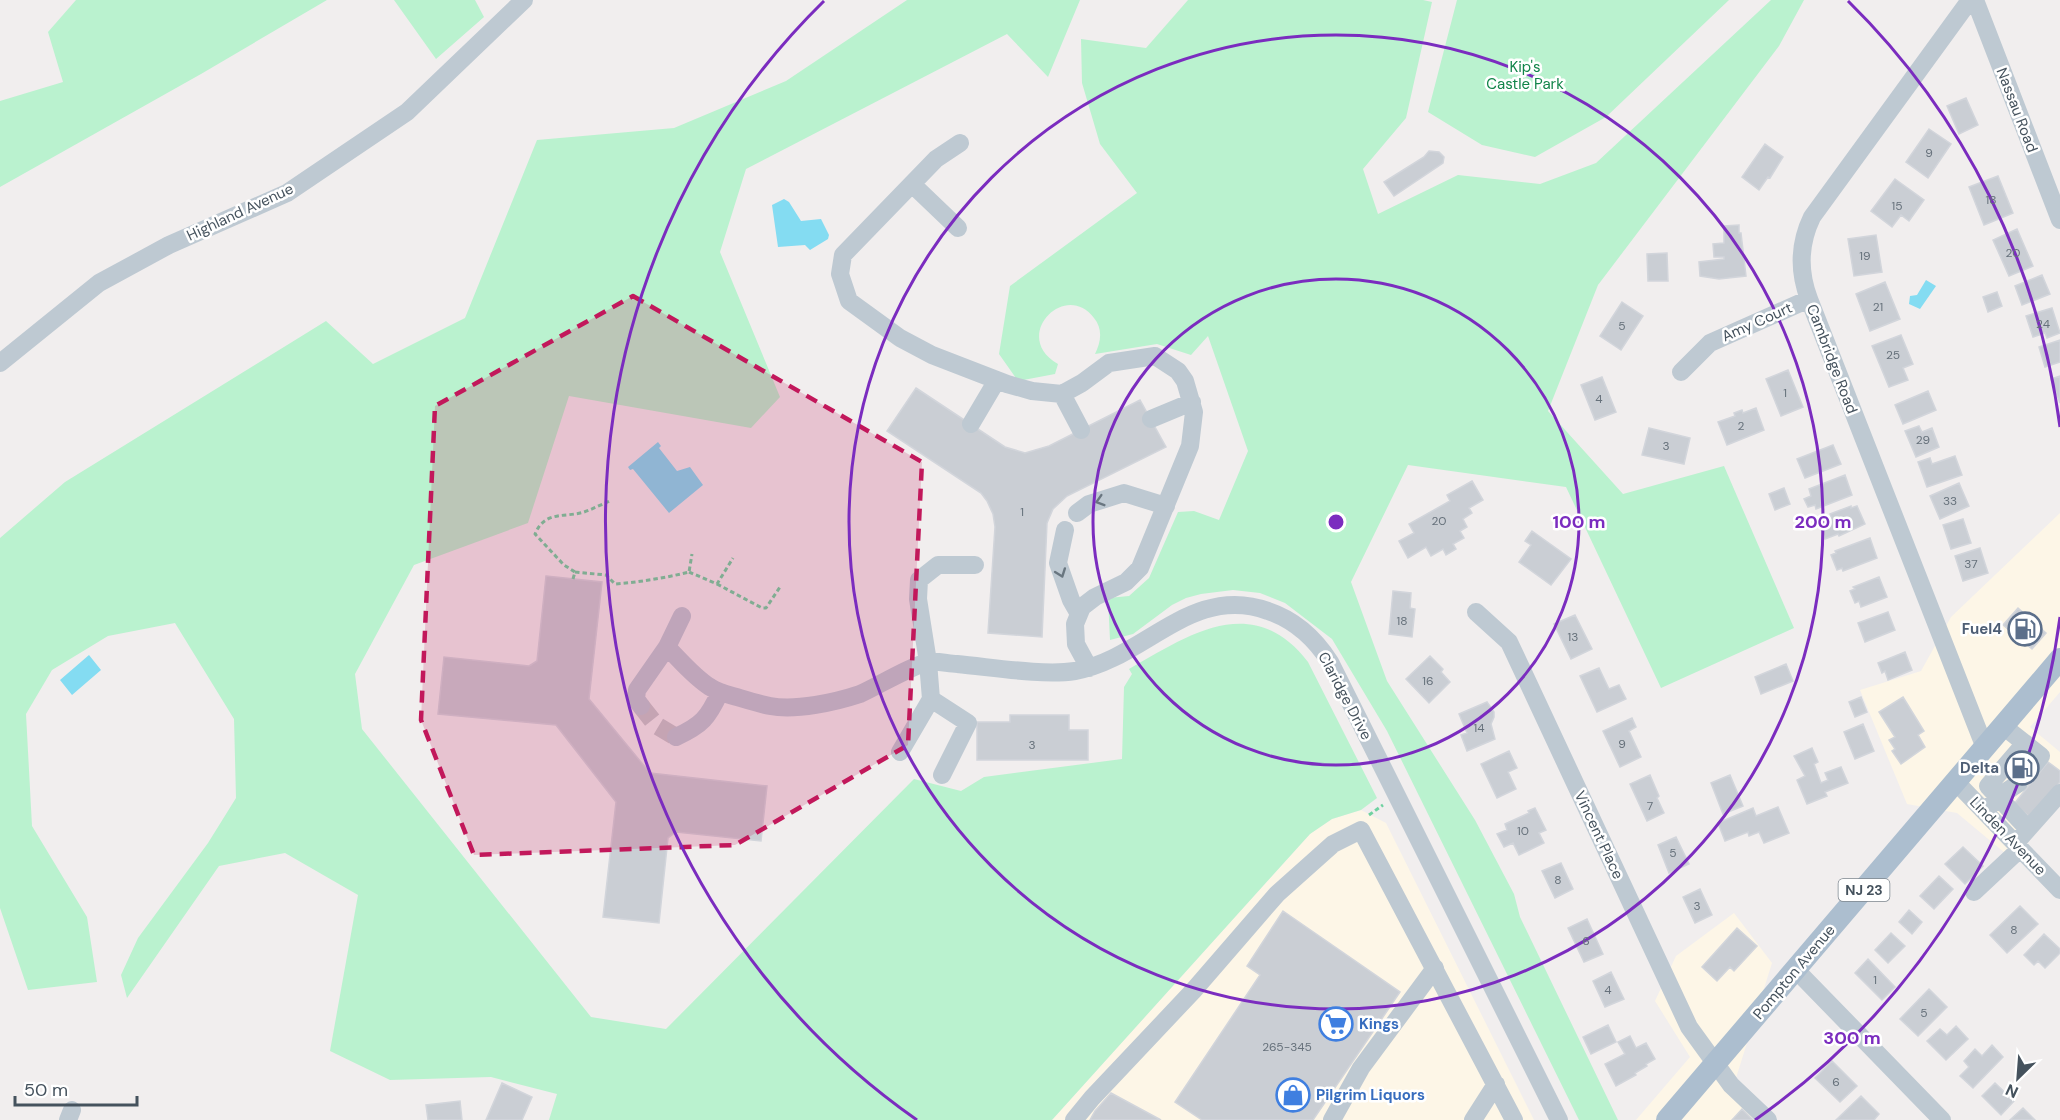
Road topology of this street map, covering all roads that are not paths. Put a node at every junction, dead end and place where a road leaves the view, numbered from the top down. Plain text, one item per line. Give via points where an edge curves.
1 (524, 0) edge
2 (1970, 0) edge
3 (1975, 0) edge
4 (960, 143) dead end
5 (912, 184) junction
6 (2060, 220) edge
7 (958, 228) dead end
8 (1809, 299) junction
9 (0, 363) edge
10 (1681, 372) dead end
11 (997, 380) junction
12 (1062, 394) junction
13 (1192, 402) junction
14 (1151, 419) dead end
15 (971, 424) dead end
16 (1081, 430) dead end
17 (1166, 506) junction
18 (1077, 513) dead end
19 (1065, 530) dead end
20 (975, 565) dead end
21 (1476, 612) dead end
22 (1079, 614) junction
23 (682, 616) dead end
24 (667, 647) junction
25 (2060, 659) edge
26 (928, 662) junction
27 (1089, 668) junction
28 (720, 692) junction
29 (931, 699) junction
30 (641, 706) dead end
31 (2003, 726) junction
32 (676, 737) dead end
33 (1985, 748) junction
34 (900, 752) dead end
35 (942, 775) dead end
36 (2015, 779) tunnel mouth
37 (1956, 782) junction
38 (2060, 793) edge
39 (1998, 797) junction
40 (1984, 811) junction
41 (2028, 829) junction
42 (2018, 847) junction
43 (2060, 890) edge
44 (1974, 892) dead end
45 (1435, 968) junction
46 (1796, 970) junction
47 (1716, 1063) junction
48 (1496, 1084) junction
49 (1074, 1120) edge
50 (1332, 1120) edge
51 (1473, 1120) edge
52 (1514, 1120) edge
53 (1559, 1120) edge
54 (1667, 1120) edge
55 (1768, 1120) edge
56 (1942, 1120) edge

1 - 9 street, Highland Avenue via 406,112 287,193 169,245 99,283
2 - 8 street, Cambridge Road via 1812,217 1803,239 1801,263
3 - 6 street, Nassau Road
4 - 5 street via 936,159
5 - 7 street
5 - 11 street via 843,255 840,274 849,301 906,341 950,364
8 - 10 street, Amy Court via 1710,343
8 - 33 street, Cambridge Road
11 - 12 street via 1032,391
11 - 15 street
12 - 13 street via 1109,363 1155,356 1178,371
12 - 16 street
13 - 14 street
13 - 17 street via 1190,446
17 -> 18 street via 1124,493 1089,504
17 - 22 street via 1140,568 1126,582 1095,597
19 -> 22 street via 1058,563
20 - 26 street via 938,565 919,580 918,599
21 - 47 street, Vincent Place via 1509,642 1689,1027
22 - 27 street via 1076,644
23 - 24 street
24 - 28 street via 709,687
24 - 30 street via 636,690
25 - 31 main road, Pompton Avenue / NJ 23
26 - 27 street, Claridge Drive via 1058,673
26 - 28 street via 859,694 809,706 772,707
26 - 29 street
27 - 53 street, Claridge Drive via 1114,658 1182,618 1222,606 1263,609 1290,620 1312,638 1330,662
28 - 32 street via 710,714
29 - 34 street
29 - 35 street via 968,723
31 - 33 main road, Pompton Avenue / NJ 23
31 - 39 street via 2029,754 1988,786
33 - 37 main road, Pompton Avenue / NJ 23
36 - 39 street
37 - 40 street, Linden Avenue
37 - 46 main road, Pompton Avenue / NJ 23
38 - 41 street
39 - 40 street
39 - 41 street
40 - 42 street, Linden Avenue
41 - 42 street
42 - 43 street, Linden Avenue
42 - 44 street
45 - 48 street
45 - 49 street via 1361,830 1333,844 1277,894
45 - 50 street via 1361,1068
46 - 47 main road, Pompton Avenue / NJ 23
46 - 56 street
47 - 54 main road, Pompton Avenue / NJ 23
47 - 55 street, Vincent Place via 1731,1085
48 - 51 street
48 - 52 street

